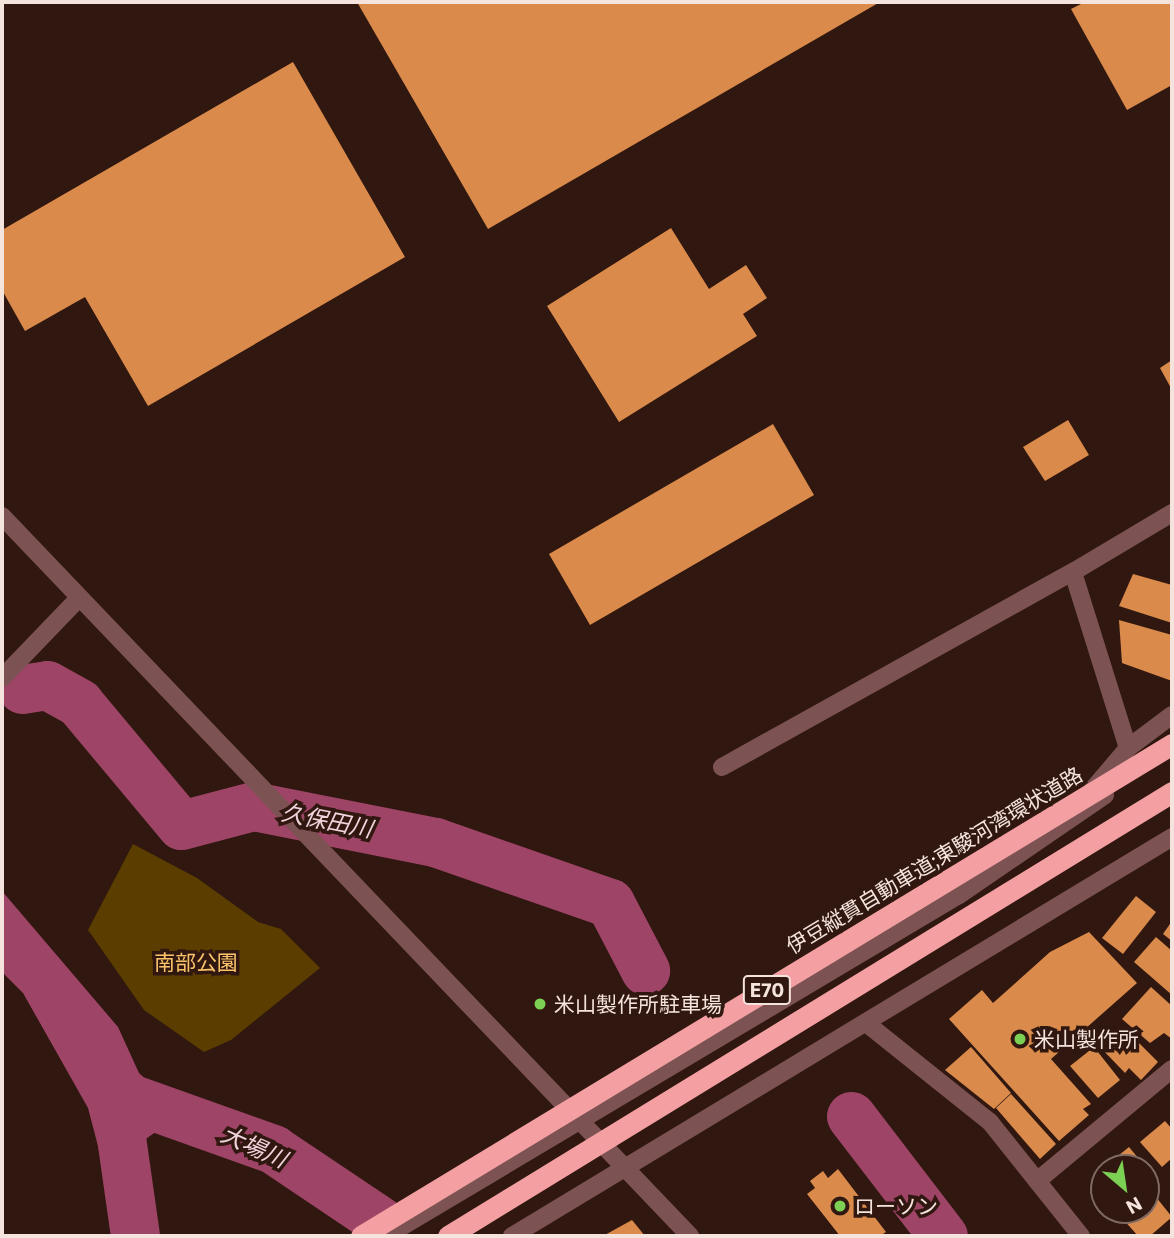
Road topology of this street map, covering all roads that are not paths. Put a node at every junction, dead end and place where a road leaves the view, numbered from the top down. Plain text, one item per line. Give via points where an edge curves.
1 (1172, 513) edge
2 (2, 516) edge
3 (1073, 572) junction
4 (79, 598) junction
5 (2, 678) edge
6 (1172, 715) edge
7 (1172, 746) edge
8 (1128, 747) junction
9 (722, 767) dead end
10 (1172, 792) edge
11 (1061, 826) junction
12 (1172, 837) edge
13 (866, 1023) junction
14 (1172, 1069) edge
15 (579, 1119) junction
16 (628, 1170) junction
17 (1037, 1181) junction
18 (361, 1236) edge
19 (386, 1236) edge
20 (448, 1236) edge
21 (512, 1236) edge
22 (690, 1236) edge
23 (1081, 1236) edge

1 - 3 street
2 - 4 street
3 - 8 street
3 - 9 street
4 - 5 street
4 - 15 street
6 - 8 street
7 - 11 street
7 - 18 highway, 伊豆縦貫自動車道;東駿河湾環状道路 / E70, bridge
8 - 11 street
10 - 20 highway, E70, bridge
11 - 15 street via 959,895
12 - 13 street
13 - 16 street
13 - 17 street via 990,1122
14 - 17 street
15 - 16 street
15 - 19 street
16 - 21 street
16 - 22 street
17 - 23 street

